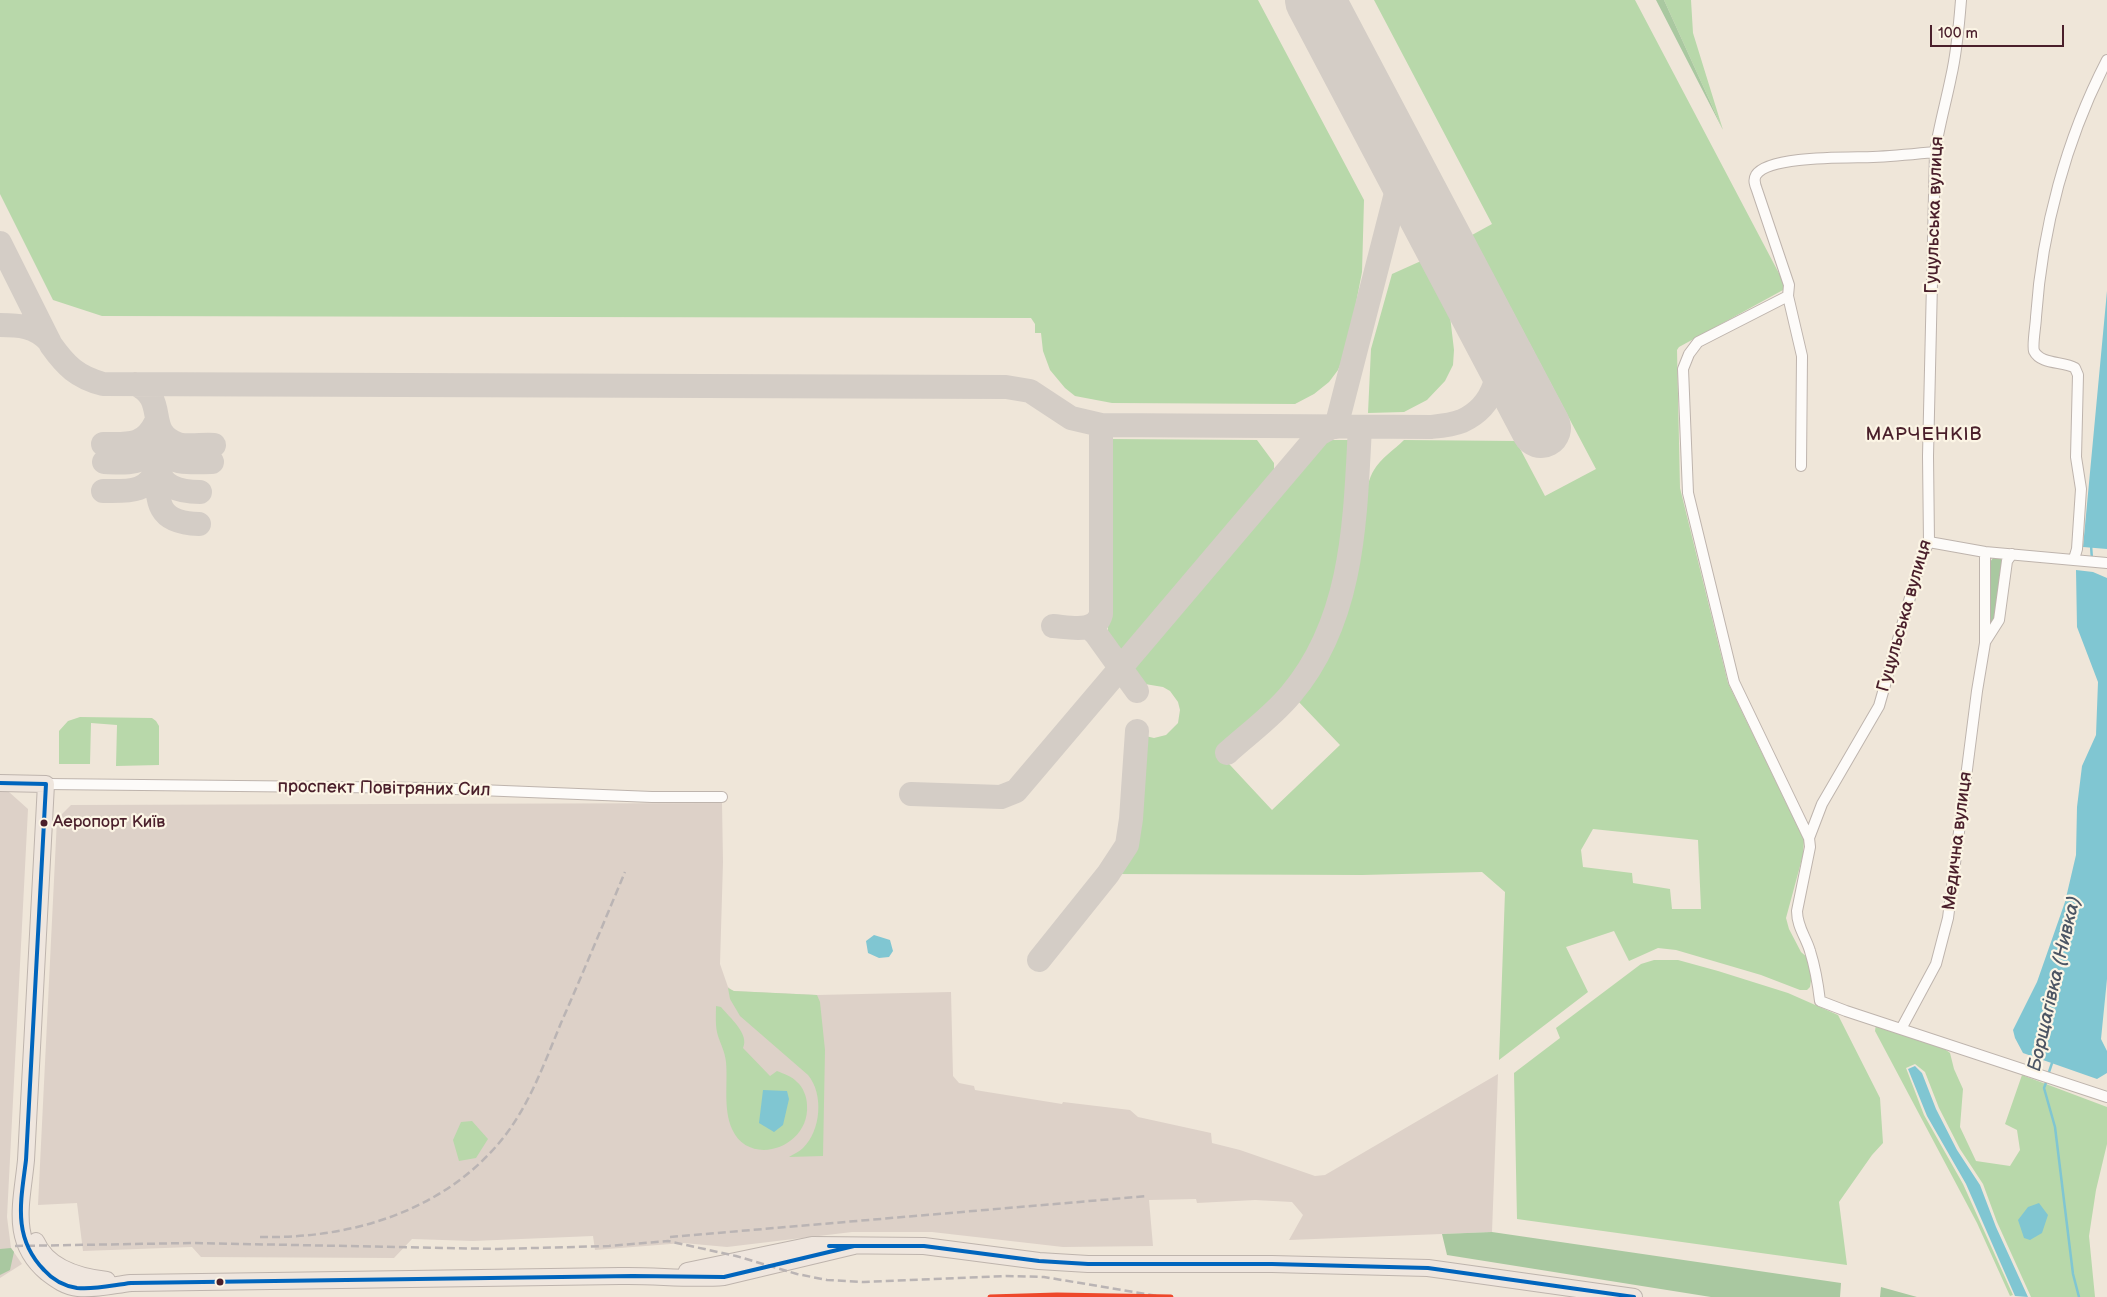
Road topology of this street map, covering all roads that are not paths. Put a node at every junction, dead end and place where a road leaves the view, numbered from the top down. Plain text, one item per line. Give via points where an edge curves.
1 (1962, 0) edge
2 (2107, 60) edge
3 (1935, 152) junction
4 (1788, 296) junction
5 (1801, 466) dead end
6 (1929, 542) junction
7 (1985, 552) junction
8 (2012, 554) junction
9 (2074, 559) junction
10 (2107, 563) edge
11 (1985, 643) junction
12 (0, 783) edge
13 (46, 784) junction
14 (722, 797) dead end
15 (1809, 838) junction
16 (1901, 1029) junction
17 (2107, 1097) edge
18 (1634, 1297) edge

1 - 3 street, Гуцульська вулиця via 1952,76
2 - 9 street via 2073,138 2054,205 2037,302 2033,349 2045,360 2069,364 2078,375 2076,457 2080,489
3 - 4 street via 1808,158 1773,165 1756,175 1754,181 1789,285
3 - 6 street, Гуцульська вулиця
4 - 5 street via 1802,356
4 - 15 street via 1698,342 1683,369 1688,493 1734,682
6 - 7 street
6 - 15 street, Гуцульська вулиця via 1921,559 1879,706 1822,804
7 - 8 street
7 - 11 street, Медична вулиця
8 - 9 street
8 - 11 street, Медична вулиця via 2007,561 1999,620
9 - 10 street
11 - 16 street, Медична вулиця via 1976,691 1948,918 1936,964
12 - 13 main road, проспект Повітряних Сил
13 - 14 street, проспект Повітряних Сил via 430,788
13 - 18 main road via 24,1188 19,1216 23,1239 31,1255 42,1269 62,1284 77,1288 131,1283 654,1276 705,1279 854,1246 924,1246 1088,1264 1428,1268
15 - 16 street, Гуцульська вулиця via 1810,847 1796,911 1799,929 1810,949 1820,1001
16 - 17 street

